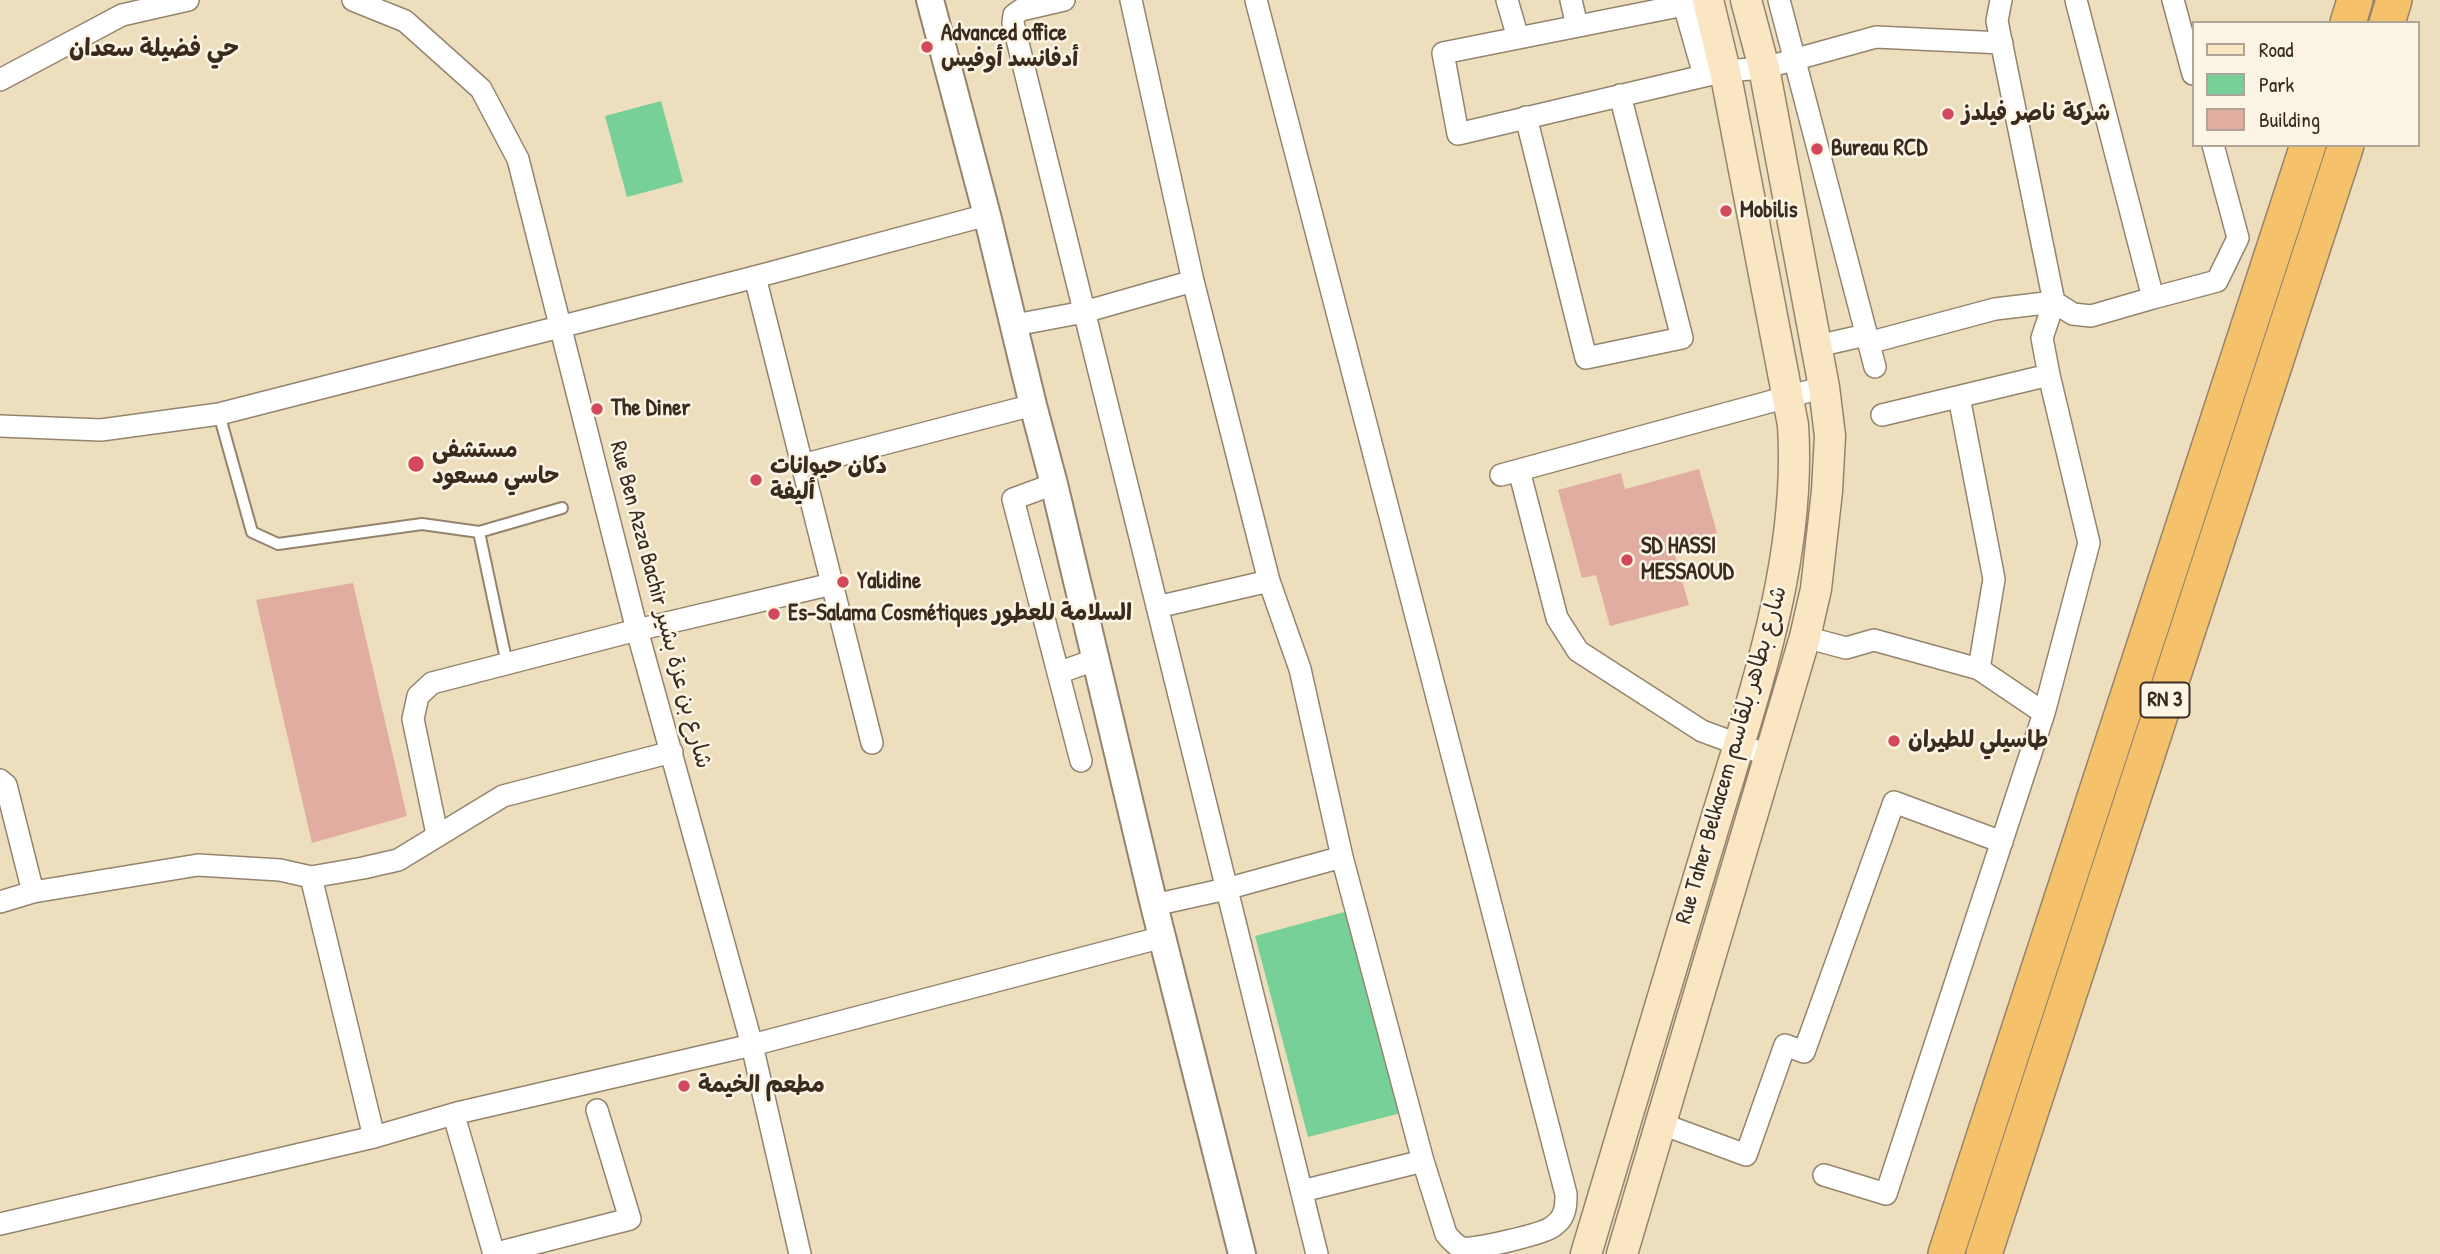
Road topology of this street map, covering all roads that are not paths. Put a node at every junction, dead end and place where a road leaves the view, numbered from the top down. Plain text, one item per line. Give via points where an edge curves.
1 (188, 0) edge
2 (353, 0) edge
3 (930, 0) edge
4 (1064, 0) edge
5 (1131, 0) edge
6 (1256, 0) edge
7 (1507, 0) edge
8 (1572, 0) edge
9 (1708, 0) edge
10 (1746, 0) edge
11 (1779, 0) edge
12 (2001, 0) edge
13 (2076, 0) edge
14 (2173, 0) edge
15 (2355, 0) edge
16 (2395, 0) edge
17 (2349, 21) edge
18 (2388, 21) edge
19 (1577, 26) junction
20 (1518, 38) junction
21 (2002, 43) junction
22 (1793, 58) junction
23 (1764, 68) junction
24 (2192, 70) edge
25 (1714, 73) junction
26 (0, 80) edge
27 (1620, 95) junction
28 (1526, 117) junction
29 (2214, 147) edge
30 (2307, 147) edge
31 (2345, 147) edge
32 (987, 215) junction
33 (755, 277) junction
34 (1192, 281) junction
35 (2153, 298) junction
36 (2054, 302) junction
37 (1084, 312) junction
38 (1015, 325) junction
39 (559, 326) junction
40 (1867, 339) junction
41 (1817, 346) junction
42 (1875, 367) dead end
43 (2049, 375) junction
44 (1824, 387) junction
45 (1788, 395) junction
46 (1959, 397) junction
47 (1033, 405) junction
48 (219, 414) junction
49 (1882, 415) dead end
50 (0, 426) edge
51 (802, 465) junction
52 (1054, 484) junction
53 (562, 508) dead end
54 (479, 532) junction
55 (1269, 581) junction
56 (832, 584) junction
57 (1157, 607) junction
58 (637, 630) junction
59 (1805, 637) junction
60 (1097, 659) junction
61 (507, 664) junction
62 (1979, 669) junction
63 (1058, 673) junction
64 (2044, 713) junction
65 (872, 743) dead end
66 (1738, 746) junction
67 (671, 752) junction
68 (1770, 756) junction
69 (1081, 761) dead end
70 (0, 780) edge
71 (437, 834) junction
72 (2002, 842) junction
73 (1342, 857) junction
74 (311, 877) junction
75 (1226, 889) junction
76 (33, 892) junction
77 (0, 902) edge
78 (1154, 905) junction
79 (1163, 937) junction
80 (752, 1045) junction
81 (597, 1110) dead end
82 (1662, 1124) junction
83 (457, 1126) dead end
84 (374, 1138) junction
85 (1423, 1161) junction
86 (1824, 1175) dead end
87 (1302, 1191) junction
88 (0, 1224) edge
89 (1993, 1252) edge
90 (494, 1254) edge
91 (800, 1254) edge
92 (1242, 1254) edge
93 (1317, 1254) edge
94 (1586, 1254) edge
95 (1622, 1254) edge
96 (1946, 1254) edge

1 - 26 street via 122,15
2 - 39 street, Rue Ben Azza Bachir شارع بن عزة بشير via 405,21 481,89 518,159
3 - 32 street
4 - 37 street via 1021,10 1013,23
5 - 34 street
6 - 85 street via 1566,1194 1562,1218 1539,1233 1463,1248 1446,1234
7 - 20 street
8 - 19 street
9 - 25 main road, Rue Taher Belkacem شارع بطاهر بلقاسم
10 - 23 main road, Rue Taher Belkacem شارع بطاهر بلقاسم
11 - 22 street
12 - 21 street via 1997,21
13 - 35 street
14 - 24 street
15 - 17 highway
16 - 18 highway
19 - 20 street
19 - 25 street via 1684,5
20 - 28 street via 1443,54 1458,134
21 - 22 street via 1876,37
21 - 36 street
22 - 23 street
22 - 40 street
23 - 25 street
23 - 41 main road, Rue Taher Belkacem شارع بطاهر بلقاسم
25 - 27 street
25 - 45 main road, Rue Taher Belkacem شارع بطاهر بلقاسم
27 - 28 street
27 - 28 street via 1682,338 1586,358
29 - 35 street via 2238,238 2217,281
30 - 96 highway, RN 3
31 - 89 highway, RN 3
32 - 33 street
32 - 38 street
33 - 39 street
33 - 51 street
34 - 37 street
34 - 55 street
35 - 36 street via 2091,316 2073,314
36 - 40 street via 1995,309
36 - 43 street via 2042,338
37 - 38 street
37 - 57 street
38 - 47 street
39 - 48 street
39 - 58 street, Rue Ben Azza Bachir شارع بن عزة بشير
40 - 41 street
40 - 42 street
41 - 44 main road, Rue Taher Belkacem شارع بطاهر بلقاسم
43 - 46 street
43 - 64 street via 2089,543
44 - 45 street
44 - 59 main road, Rue Taher Belkacem شارع بطاهر بلقاسم via 1830,436 1827,491 1816,589
45 - 66 main road, Rue Taher Belkacem شارع بطاهر بلقاسم via 1795,454 1787,545 1774,615
45 - 66 street via 1510,472 1557,618 1578,651 1702,731
46 - 49 street
46 - 62 street via 1994,579
47 - 51 street
47 - 52 street
48 - 50 street via 101,430
48 - 54 lane via 252,532 278,544 422,524
51 - 56 street
52 - 60 street
52 - 63 street via 1013,499
53 - 54 lane
54 - 61 lane
55 - 57 street
55 - 73 street via 1300,669
56 - 58 street
56 - 65 street
57 - 75 street
58 - 61 street
58 - 67 street, Rue Ben Azza Bachir شارع بن عزة بشير
59 - 62 street via 1846,648 1874,640
59 - 68 main road, Rue Taher Belkacem شارع بطاهر بلقاسم
60 - 63 street
60 - 78 street
61 - 71 street via 432,683 418,696 413,719
62 - 64 street
63 - 69 street
64 - 72 street
66 - 68 street
66 - 94 main road, Rue Taher Belkacem شارع بطاهر بلقاسم
67 - 71 street via 503,796
67 - 80 street, Rue Ben Azza Bachir شارع بن عزة بشير
68 - 82 main road, Rue Taher Belkacem شارع بطاهر بلقاسم
70 - 76 street via 6,785
71 - 74 street via 398,860
72 - 82 street via 1894,802 1804,1052 1786,1045 1746,1154
72 - 86 street via 1886,1194
73 - 75 street
73 - 85 street
74 - 76 street via 280,870 198,865
74 - 84 street
75 - 78 street
75 - 87 street
76 - 77 street
78 - 79 street
79 - 80 street
79 - 92 street
80 - 84 street via 457,1113
80 - 91 street, Rue Ben Azza Bachir شارع بن عزة بشير
81 - 90 street via 630,1219
82 - 95 main road, Rue Taher Belkacem شارع بطاهر بلقاسم
83 - 90 street
84 - 88 street
85 - 87 street
87 - 93 street

